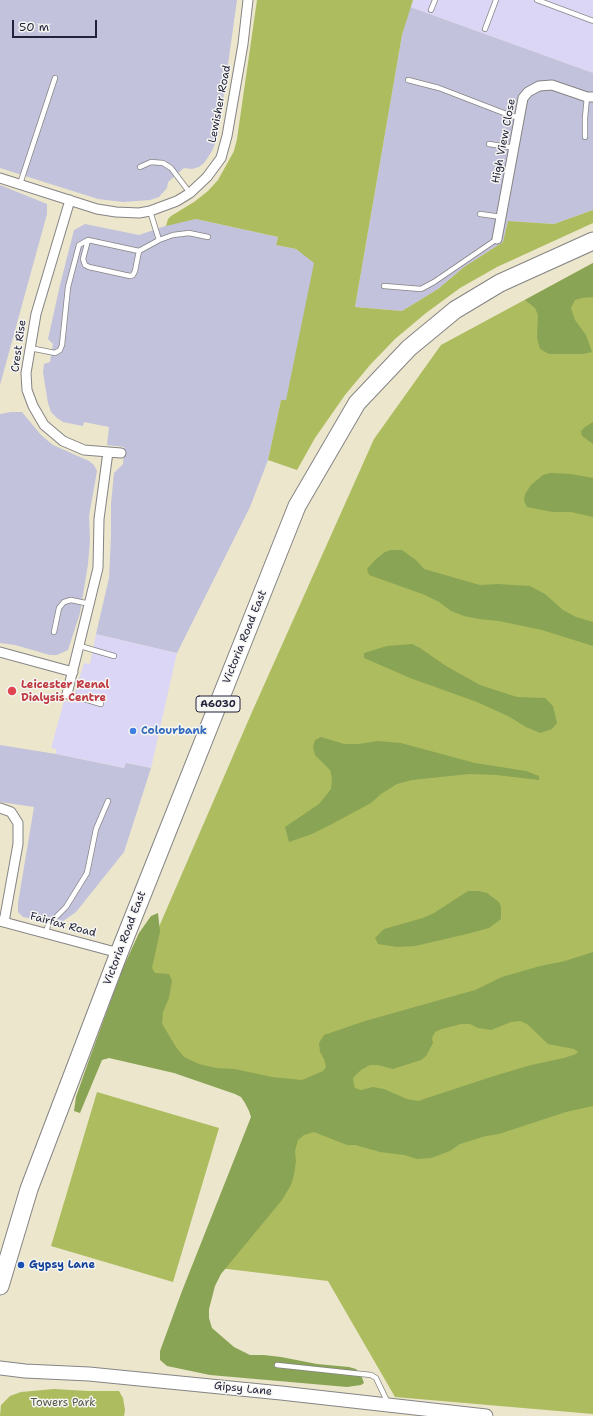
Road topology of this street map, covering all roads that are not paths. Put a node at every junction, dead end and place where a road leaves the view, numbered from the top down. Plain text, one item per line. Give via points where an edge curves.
1 (248, 0) edge
2 (435, 0) edge
3 (496, 0) edge
4 (537, 0) edge
5 (431, 10) dead end
6 (593, 21) edge
7 (485, 29) dead end
8 (55, 78) dead end
9 (408, 80) dead end
10 (590, 97) edge
11 (520, 118) junction
12 (585, 137) dead end
13 (489, 144) dead end
14 (515, 148) junction
15 (140, 167) dead end
16 (0, 178) edge
17 (20, 184) junction
18 (190, 193) junction
19 (70, 200) junction
20 (150, 210) junction
21 (480, 214) dead end
22 (502, 217) junction
23 (208, 237) dead end
24 (497, 239) joint
25 (88, 240) junction
26 (159, 240) junction
27 (593, 241) edge
28 (139, 251) junction
29 (384, 286) dead end
30 (30, 348) junction
31 (108, 452) junction
32 (121, 453) dead end
33 (90, 604) junction
34 (54, 632) dead end
35 (80, 646) junction
36 (0, 652) edge
37 (114, 656) dead end
38 (73, 672) junction
39 (67, 694) joint
40 (101, 704) dead end
41 (108, 801) dead end
42 (0, 808) edge
43 (2, 921) edge
44 (46, 933) junction
45 (119, 953) junction
46 (0, 1286) edge
47 (277, 1365) dead end
48 (0, 1368) edge
49 (389, 1405) junction
50 (482, 1416) edge

1 - 18 street, Lewisher Road via 243,44 221,158 207,177
2 - 5 lane
3 - 7 lane
4 - 6 lane
8 - 17 lane
9 - 11 lane via 439,88
10 - 11 street, High View Close via 552,85 539,86 523,98
10 - 12 lane via 585,118
11 - 14 street, High View Close
13 - 14 lane
14 - 22 street, High View Close
15 - 18 lane via 152,162 163,163 171,168
16 - 17 street, Lewisher Road
17 - 19 street, Lewisher Road
18 - 20 street, Lewisher Road
19 - 20 street, Lewisher Road via 116,212
19 - 30 street, Crest Rise via 36,314
20 - 26 lane
21 - 22 lane
22 - 24 street, High View Close
23 - 26 lane via 189,233
24 - 29 lane via 421,289
25 - 28 lane
25 - 28 lane via 83,259 85,265 130,276 135,271
25 - 30 lane via 79,245 68,287 60,350 55,353
26 - 28 lane
27 - 45 highway, Victoria Road East / A6030 via 500,283 455,310 409,348 357,403 298,506
30 - 31 street, Crest Rise via 26,373 28,390 33,406 44,425 64,441 84,450
31 - 32 street, Crest Rise
31 - 33 street via 99,519 98,568
33 - 34 lane via 71,600 64,602 59,608
33 - 35 street
35 - 37 lane
35 - 38 street
36 - 38 street
38 - 39 street
39 - 40 lane
41 - 44 lane via 96,829 87,873 66,907 48,925
42 - 43 street via 11,812 18,823 18,844
43 - 44 street, Fairfax Road
44 - 45 street, Fairfax Road
45 - 46 highway, Victoria Road East / A6030 via 29,1189
47 - 49 lane via 371,1375 376,1378
48 - 49 street, Gipsy Lane via 96,1374
49 - 50 street, Gipsy Lane

